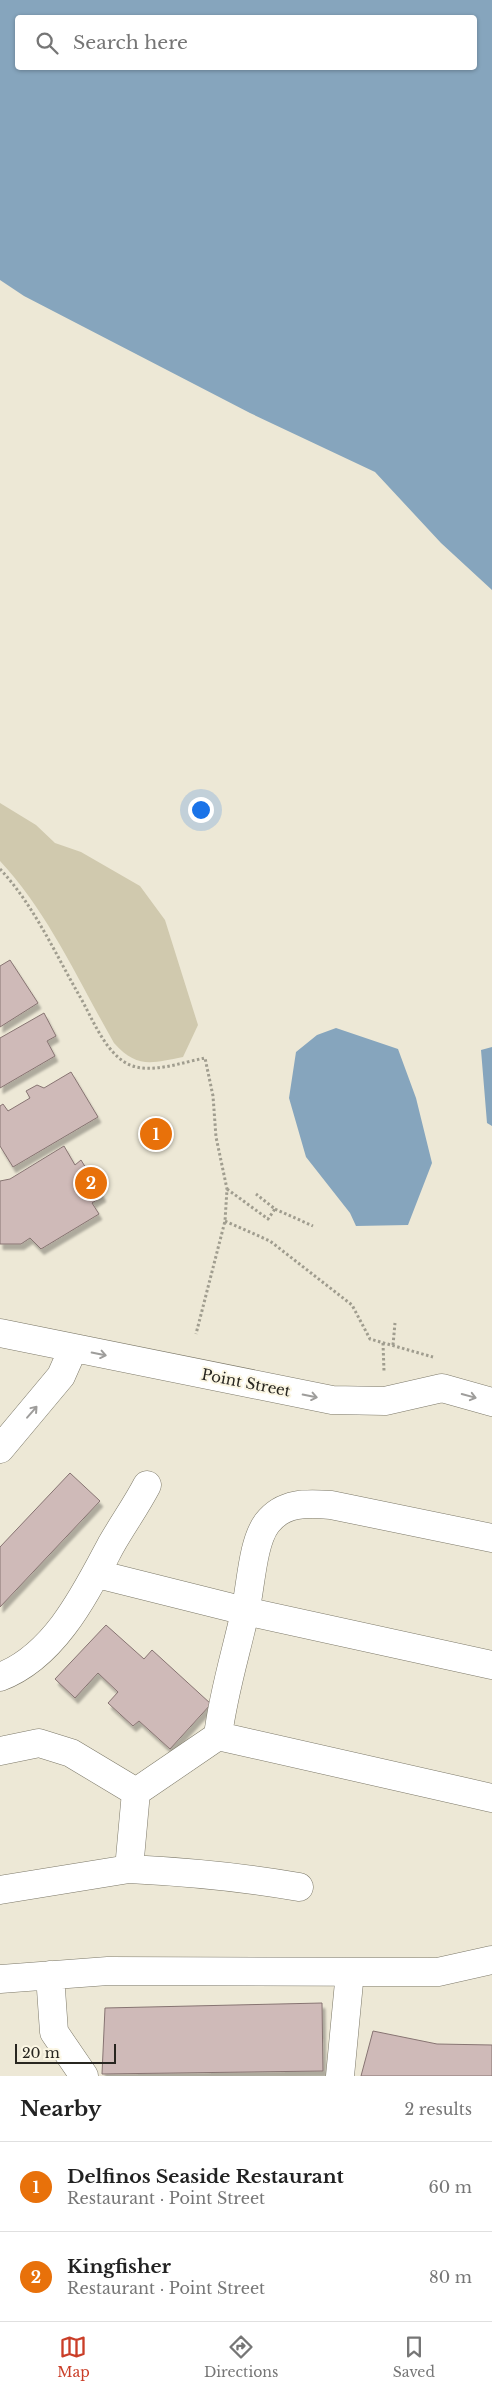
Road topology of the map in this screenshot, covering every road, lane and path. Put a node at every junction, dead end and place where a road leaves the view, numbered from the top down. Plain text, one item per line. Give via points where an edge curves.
1 (0, 869) edge
2 (227, 1189) junction
3 (256, 1194) dead end
4 (275, 1209) junction
5 (225, 1221) junction
6 (313, 1226) dead end
7 (395, 1323) dead end
8 (0, 1333) edge
9 (196, 1334) dead end
10 (384, 1343) junction
11 (393, 1345) junction
12 (73, 1349) junction
13 (438, 1358) dead end
14 (385, 1380) dead end
15 (492, 1402) edge
16 (0, 1449) edge
17 (147, 1485) dead end
18 (492, 1538) edge
19 (97, 1574) junction
20 (245, 1611) junction
21 (492, 1664) edge
22 (0, 1678) edge
23 (218, 1736) junction
24 (0, 1751) edge
25 (136, 1792) junction
26 (492, 1798) edge
27 (129, 1869) junction
28 (299, 1887) dead end
29 (0, 1890) edge
30 (492, 1960) edge
31 (350, 1972) junction
32 (50, 1975) junction
33 (0, 1979) edge
34 (84, 2076) edge
35 (340, 2076) edge

1 - 2 path via 40,926 100,1032 119,1058 131,1065 151,1068 205,1058
2 - 4 path via 268,1220
2 - 5 path
3 - 4 path
4 - 6 path
5 - 9 path
5 - 10 path via 270,1241 352,1305 370,1339
7 - 11 path
8 - 12 street, Point Street
10 - 11 path
10 - 14 path
11 - 13 path
12 -> 15 street, Point Street via 332,1400 385,1401 442,1388
16 -> 12 street via 61,1376
17 - 19 street
18 - 20 street via 331,1505 306,1503 293,1506 278,1513 260,1536
19 - 20 street
19 - 22 street via 63,1625 33,1658
20 - 21 street
20 - 23 street
23 - 25 street
23 - 26 street
24 - 25 street via 39,1743 71,1753
25 - 27 street
27 - 28 street via 244,1878
27 - 29 street
30 - 31 street via 438,1972
31 - 32 street via 108,1971
31 - 35 street
32 - 33 street
32 - 34 street via 54,2032

